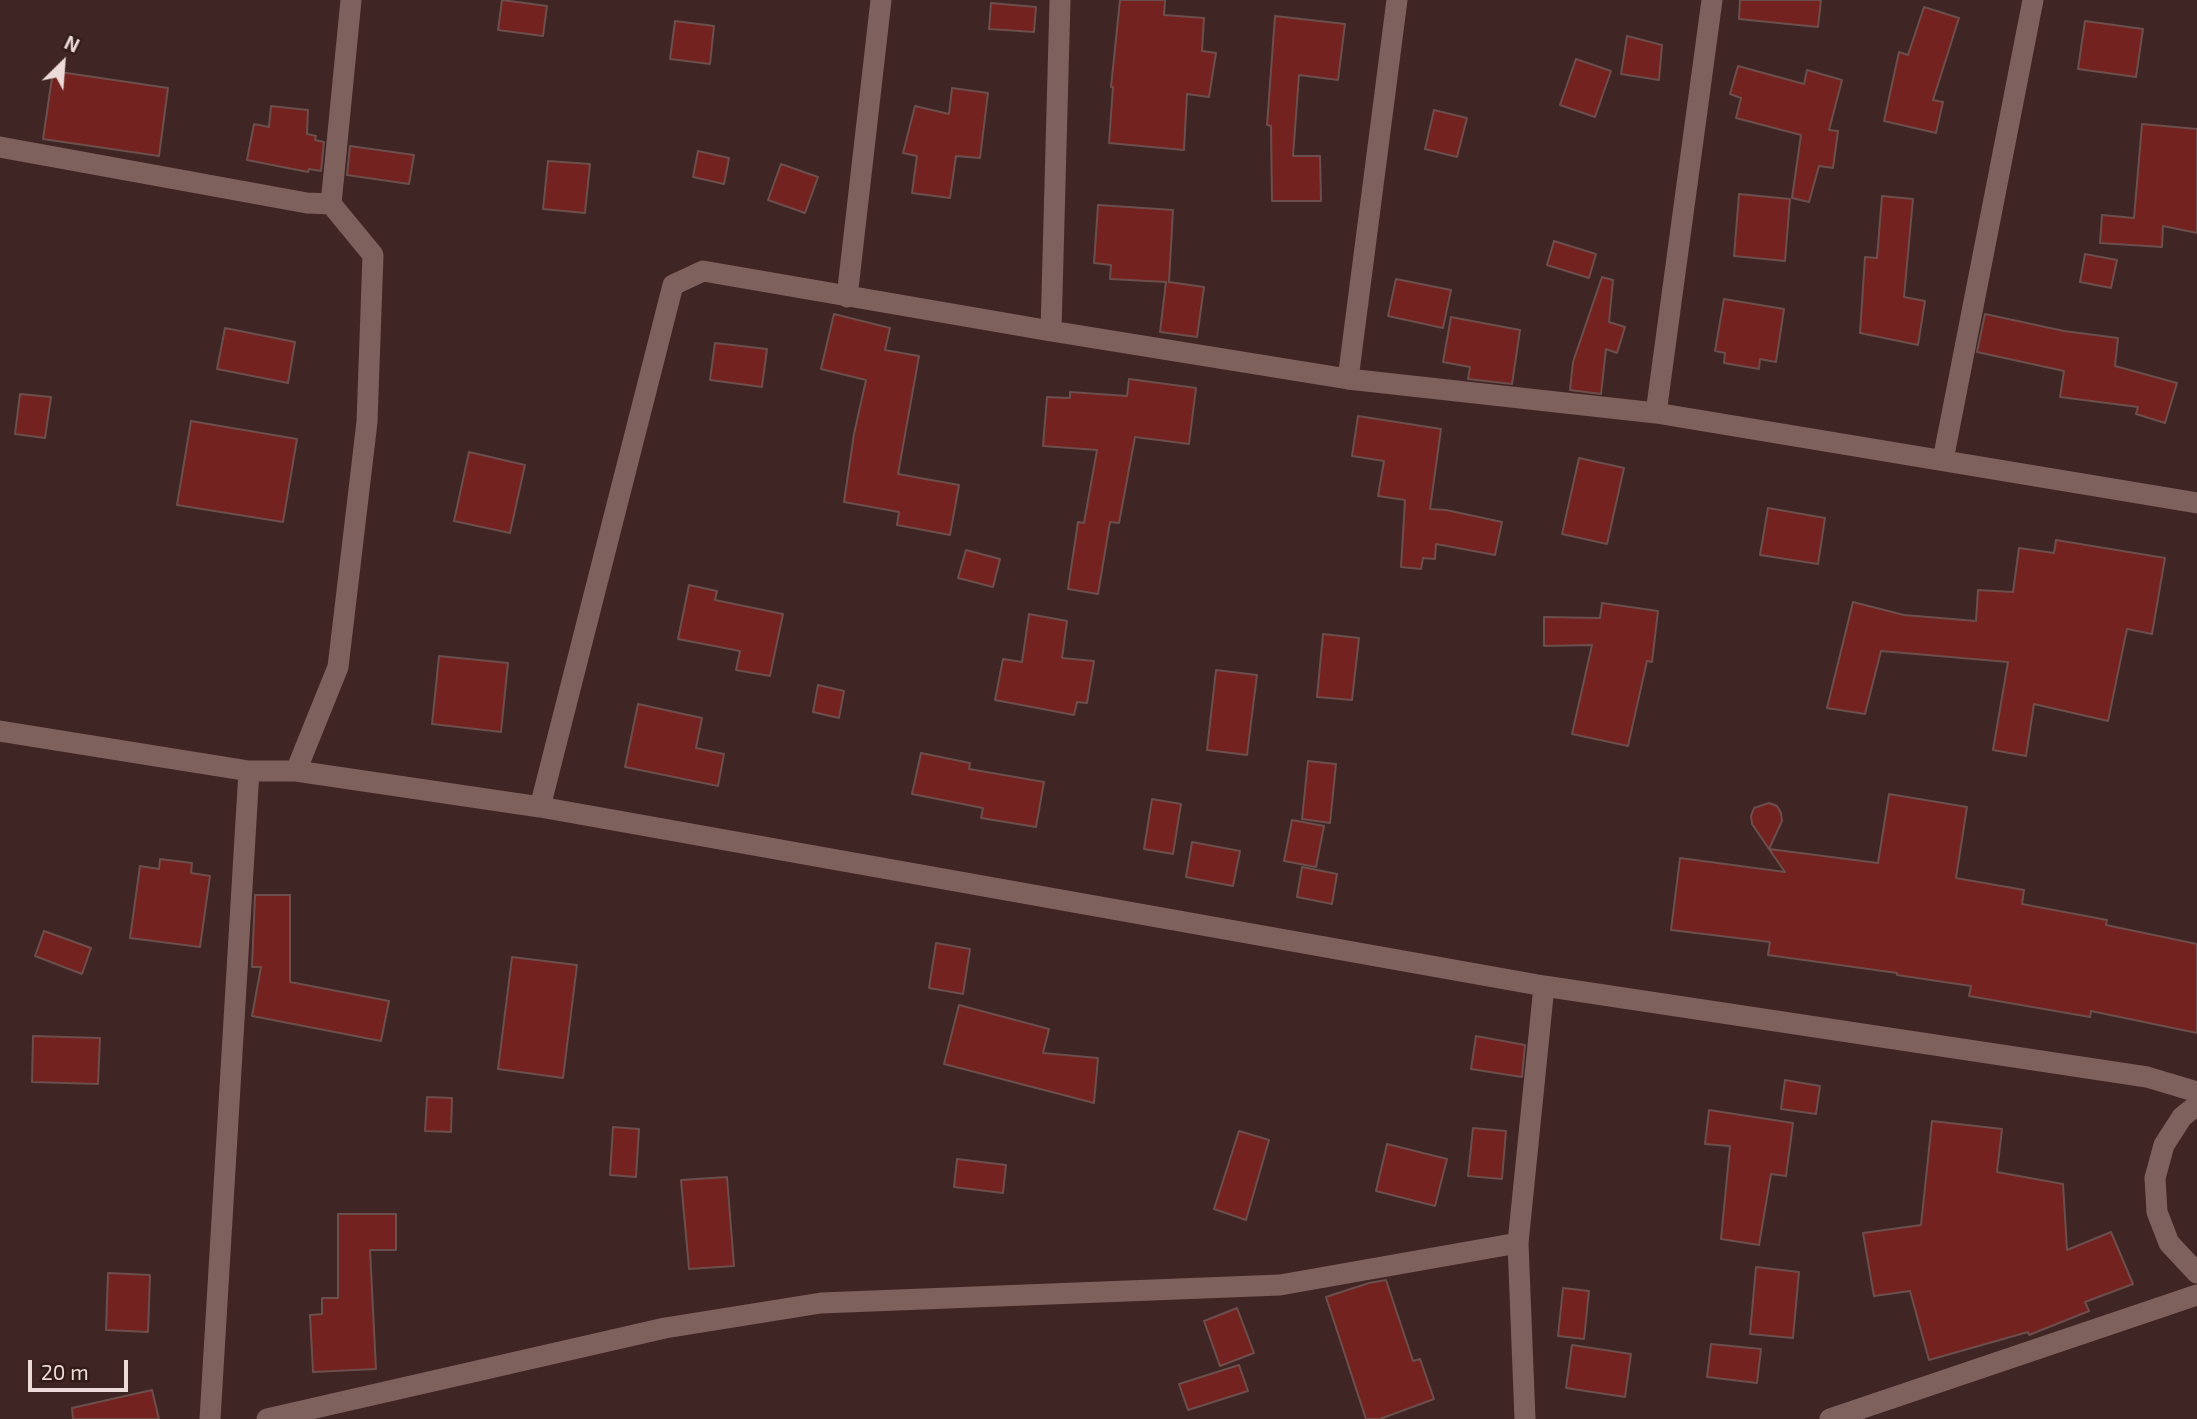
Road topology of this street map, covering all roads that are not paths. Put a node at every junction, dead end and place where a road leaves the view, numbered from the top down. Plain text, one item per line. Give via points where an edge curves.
1 (351, 0) edge
2 (881, 0) edge
3 (1060, 0) edge
4 (1397, 0) edge
5 (1712, 0) edge
6 (2033, 0) edge
7 (0, 147) edge
8 (331, 204) junction
9 (847, 297) junction
10 (1051, 331) junction
11 (1348, 379) junction
12 (1656, 414) junction
13 (1943, 460) junction
14 (2197, 503) edge
15 (0, 731) edge
16 (249, 771) junction
17 (296, 771) junction
18 (540, 807) junction
19 (1544, 986) junction
20 (2197, 1092) edge
21 (2197, 1105) edge
22 (1518, 1243) junction
23 (2197, 1273) edge
24 (2197, 1295) edge
25 (210, 1419) edge
26 (267, 1419) edge
27 (1525, 1419) edge
28 (1830, 1419) edge

1 - 8 street
2 - 9 street
3 - 10 street
4 - 11 street
5 - 12 street
6 - 13 street
7 - 8 street
8 - 17 street via 373,255 367,422 338,667
9 - 10 street
9 - 18 street via 703,271 673,285
10 - 11 street
11 - 12 street
12 - 13 street
13 - 14 street
15 - 16 street
16 - 17 street
16 - 25 street
17 - 18 street
18 - 19 street
19 - 20 street via 2147,1077
19 - 22 street
21 - 23 street via 2182,1117 2164,1145 2155,1178 2157,1212 2169,1243
22 - 26 street via 1280,1285 821,1303 665,1328
22 - 27 street
24 - 28 street

